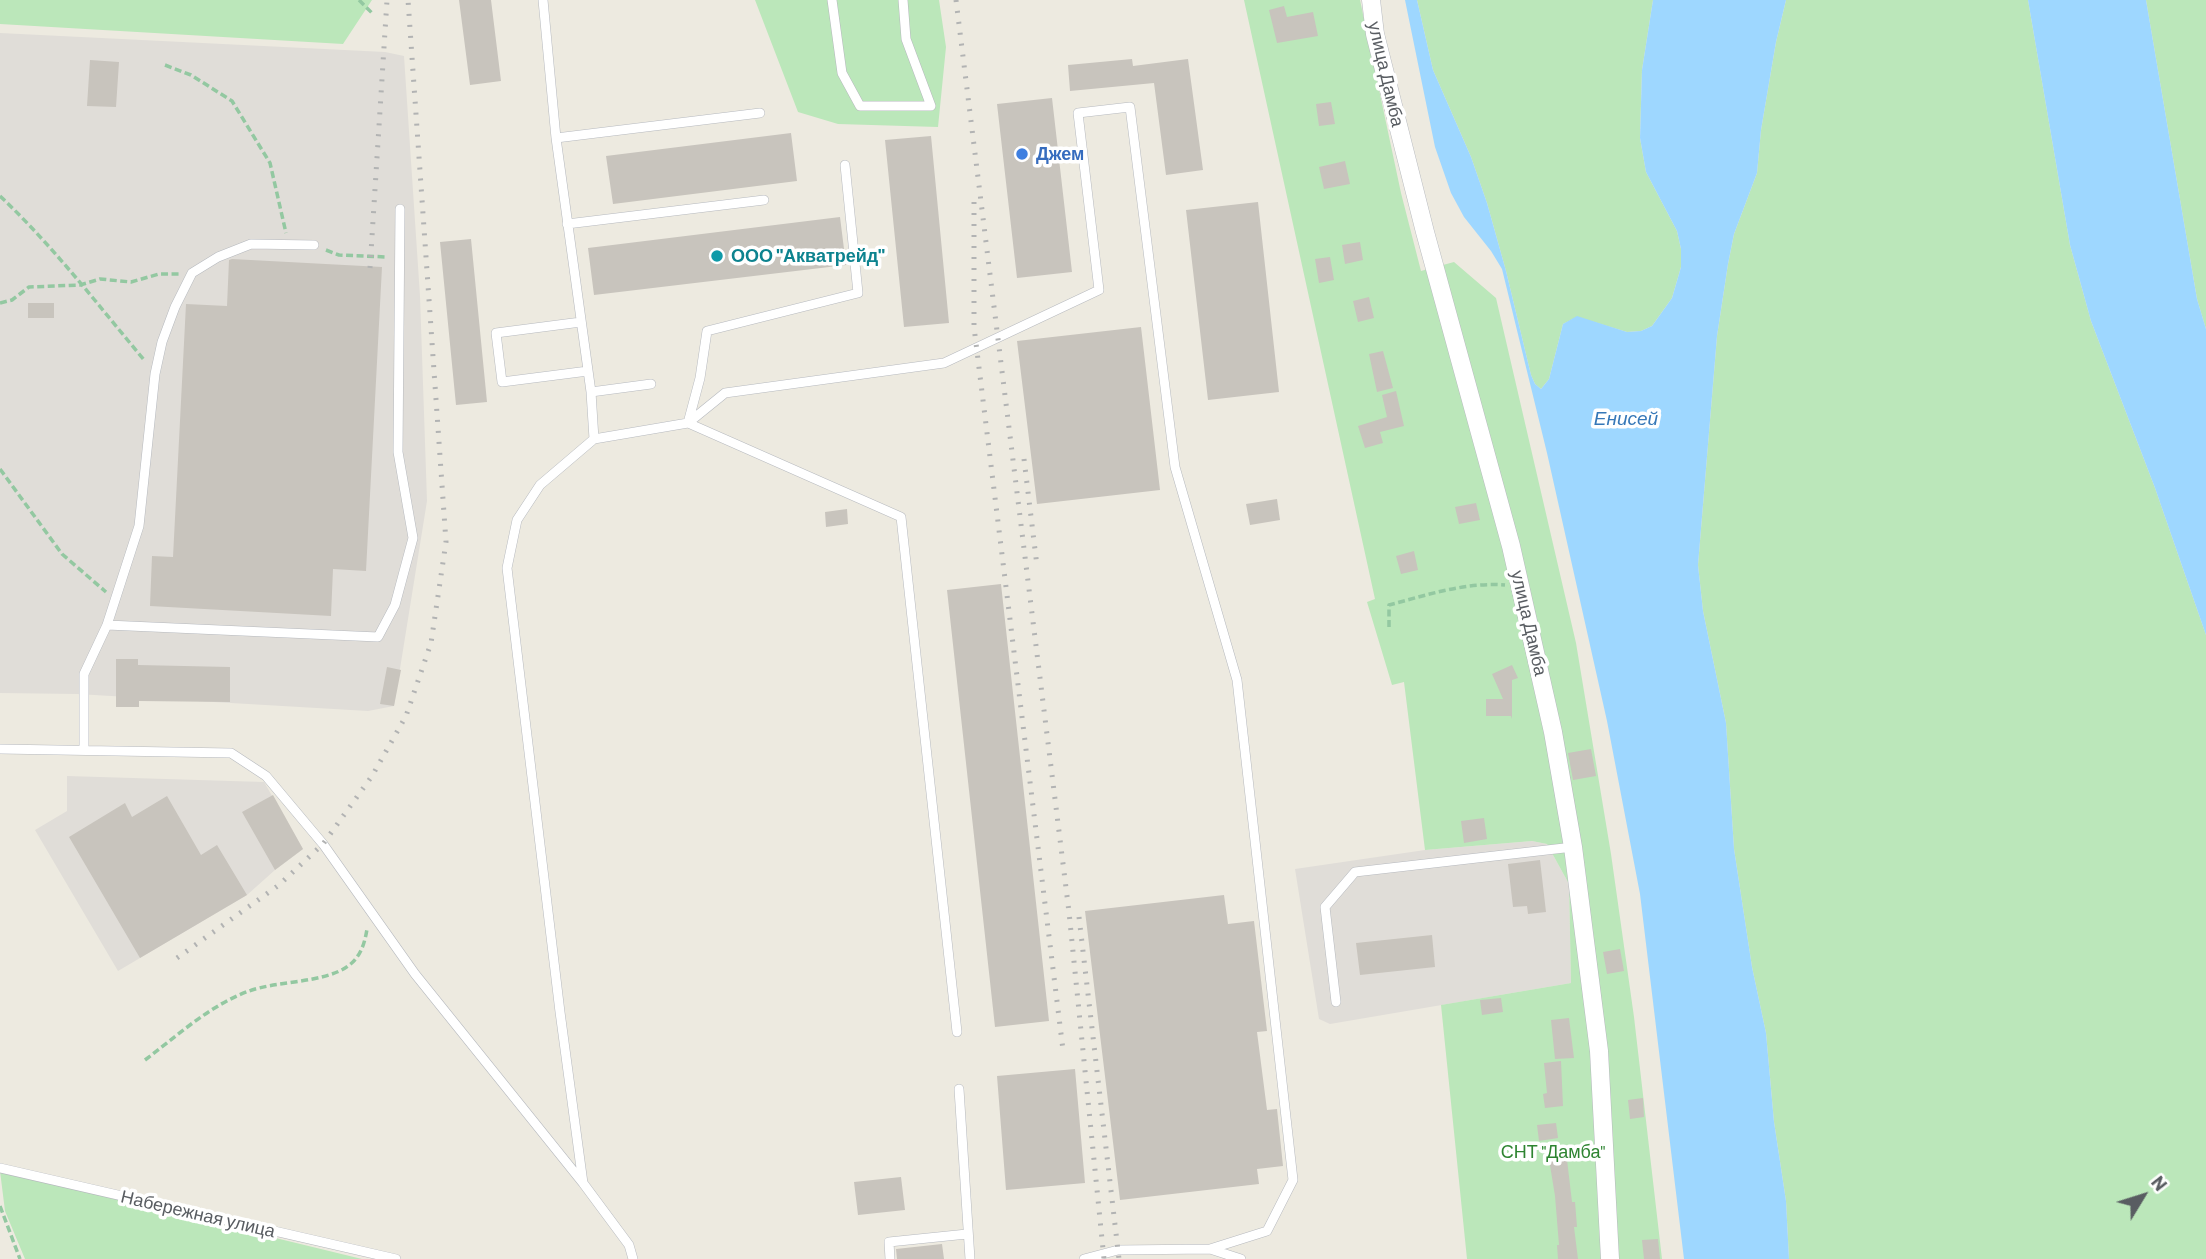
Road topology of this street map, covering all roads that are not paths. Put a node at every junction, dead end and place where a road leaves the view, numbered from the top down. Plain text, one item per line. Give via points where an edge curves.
1 (543, 0) edge
2 (832, 0) edge
3 (903, 0) edge
4 (1371, 0) edge
5 (761, 113) dead end
6 (556, 138) junction
7 (845, 165) dead end
8 (764, 200) dead end
9 (400, 209) dead end
10 (567, 224) junction
11 (314, 245) road end
12 (581, 322) junction
13 (588, 371) junction
14 (651, 384) dead end
15 (591, 392) junction
16 (688, 423) junction
17 (594, 439) junction
18 (107, 625) junction
19 (0, 749) edge
20 (84, 750) junction
21 (1573, 847) junction
22 (1336, 1002) dead end
23 (957, 1032) dead end
24 (959, 1089) dead end
25 (0, 1168) edge
26 (583, 1183) junction
27 (967, 1234) junction
28 (1210, 1249) junction
29 (396, 1259) edge
30 (633, 1259) edge
31 (890, 1259) edge
32 (970, 1259) edge
33 (1084, 1259) edge
34 (1241, 1259) edge
35 (1610, 1259) edge

1 - 6 lane
2 - 3 lane via 842,73 860,106 931,106 906,39
4 - 21 street, улица Дамба via 1374,34 1521,586
5 - 6 lane
6 - 10 lane
7 - 16 lane via 858,293 707,331
8 - 10 lane
9 - 18 lane via 398,452 413,538 396,605 378,637
10 - 12 lane
11 - 18 lane via 251,244 192,273 162,342 139,526
12 - 13 lane
12 - 13 lane via 496,333 502,382
13 - 15 lane
14 - 15 lane
15 - 17 lane
16 - 17 lane
16 - 23 lane via 901,517
16 - 28 lane via 725,393 944,363 1100,290 1078,113 1130,107 1175,467 1237,680 1293,1180 1267,1231
17 - 26 lane via 540,485 517,520 507,568
18 - 20 lane via 84,674
19 - 20 lane
20 - 26 lane via 231,753 266,776 323,844 415,974
21 - 22 lane via 1355,872 1325,907
21 - 35 street, улица Дамба via 1599,1051
24 - 27 lane
25 - 29 lane, Набережная улица
26 - 30 lane via 629,1245
27 - 31 lane via 888,1242
27 - 32 lane
28 - 33 lane via 1118,1251
28 - 34 lane

